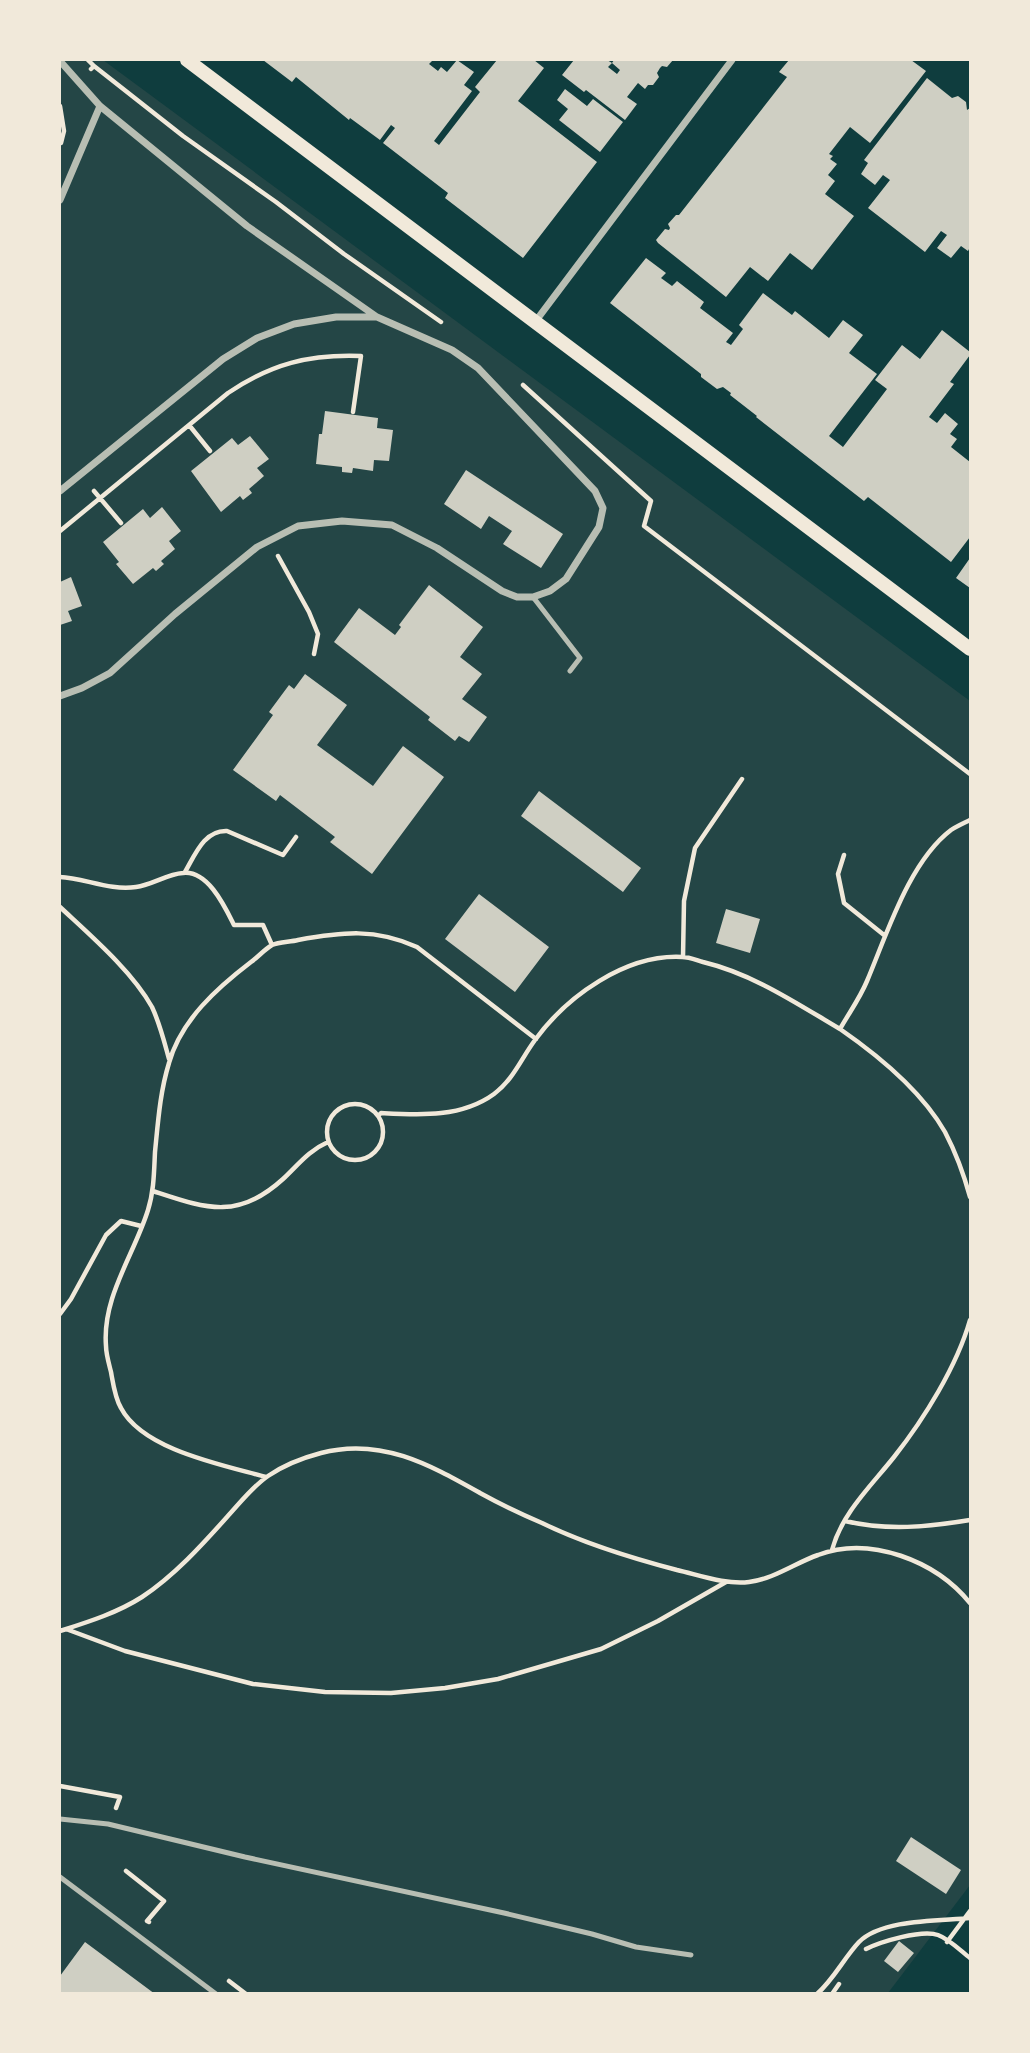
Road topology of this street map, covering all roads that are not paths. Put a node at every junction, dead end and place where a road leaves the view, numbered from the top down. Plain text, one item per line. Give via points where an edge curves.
1 (187, 60) edge
2 (732, 60) edge
3 (60, 61) edge
4 (100, 106) junction
5 (60, 200) edge
6 (377, 317) junction
7 (536, 322) junction
8 (60, 491) edge
9 (533, 597) junction
10 (971, 649) edge
11 (570, 671) dead end
12 (60, 696) edge
13 (60, 1819) edge
14 (60, 1877) edge
15 (691, 1955) dead end
16 (216, 1993) edge

1 - 7 main road
2 - 7 street
3 - 4 street
4 - 5 street
4 - 6 street via 247,226
6 - 8 street via 335,317 294,324 257,338 223,359
6 - 9 street via 478,368 595,491 603,508 599,527 565,579
7 - 10 main road
9 - 11 lane via 580,658
9 - 12 street via 502,591 437,548 391,525 342,521 298,526 257,547 110,673
13 - 15 lane via 108,1824 636,1947
14 - 16 lane

